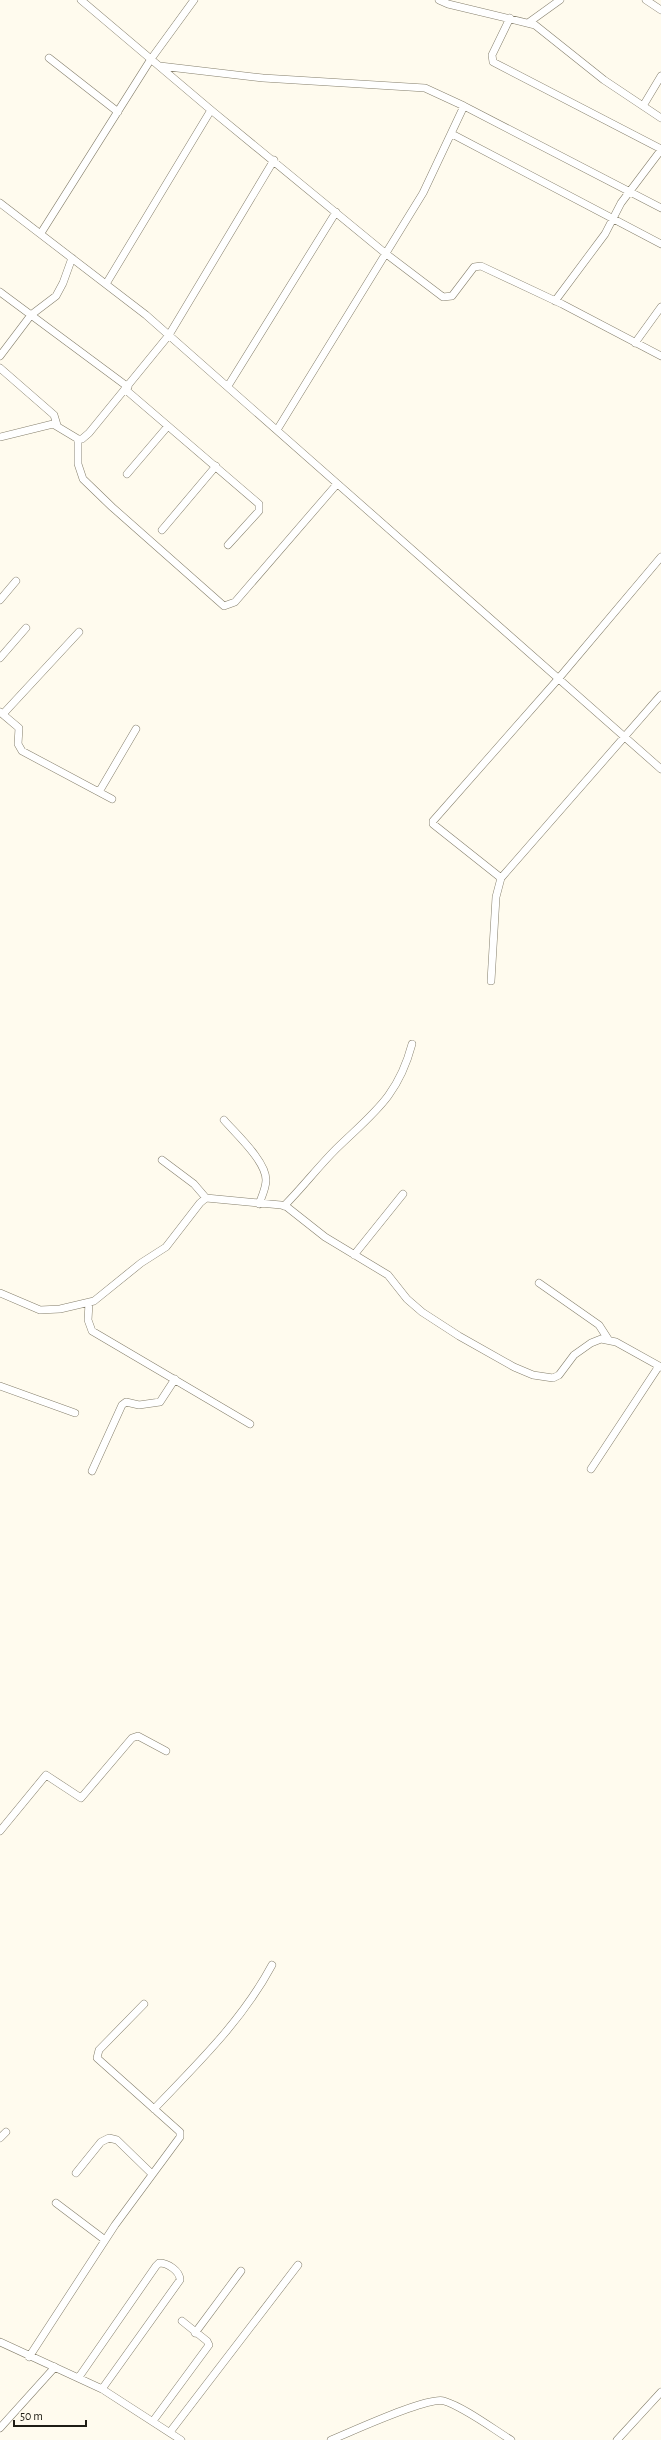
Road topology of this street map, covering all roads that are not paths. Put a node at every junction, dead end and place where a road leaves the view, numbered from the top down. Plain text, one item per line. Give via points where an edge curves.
1 (81, 0) edge
2 (194, 0) edge
3 (439, 0) edge
4 (560, 0) edge
5 (646, 0) edge
6 (661, 0) edge
7 (659, 8) edge
8 (510, 18) junction
9 (528, 23) junction
10 (49, 58) dead end
11 (151, 59) junction
12 (160, 66) junction
13 (661, 77) edge
14 (464, 106) junction
15 (643, 106) junction
16 (211, 110) junction
17 (118, 112) junction
18 (661, 118) edge
19 (452, 134) junction
20 (661, 150) edge
21 (274, 160) junction
22 (630, 192) junction
23 (0, 203) edge
24 (660, 205) edge
25 (336, 212) junction
26 (613, 218) junction
27 (41, 233) junction
28 (661, 244) edge
29 (385, 253) junction
30 (72, 258) junction
31 (106, 284) junction
32 (0, 292) edge
33 (555, 301) junction
34 (661, 307) edge
35 (31, 315) junction
36 (169, 335) junction
37 (635, 343) junction
38 (0, 356) edge
39 (661, 356) edge
40 (0, 368) edge
41 (228, 386) junction
42 (127, 388) junction
43 (57, 425) junction
44 (168, 426) junction
45 (278, 430) junction
46 (0, 437) edge
47 (78, 440) junction
48 (216, 466) junction
49 (127, 474) dead end
50 (337, 484) junction
51 (162, 530) dead end
52 (228, 545) dead end
53 (661, 557) edge
54 (16, 581) dead end
55 (0, 600) edge
56 (26, 628) dead end
57 (80, 632) dead end
58 (0, 658) edge
59 (559, 678) junction
60 (661, 695) edge
61 (2, 713) edge
62 (136, 729) dead end
63 (625, 737) junction
64 (661, 769) edge
65 (98, 792) junction
66 (112, 799) dead end
67 (501, 878) junction
68 (491, 981) dead end
69 (412, 1044) dead end
70 (224, 1120) dead end
71 (162, 1160) dead end
72 (403, 1194) dead end
73 (206, 1198) junction
74 (259, 1204) junction
75 (284, 1206) junction
76 (354, 1254) junction
77 (538, 1283) dead end
78 (0, 1294) edge
79 (89, 1303) junction
80 (608, 1339) junction
81 (660, 1366) edge
82 (175, 1379) junction
83 (0, 1386) edge
84 (75, 1413) dead end
85 (250, 1424) dead end
86 (591, 1469) dead end
87 (92, 1471) dead end
88 (166, 1750) dead end
89 (0, 1831) edge
90 (272, 1965) dead end
91 (144, 2004) dead end
92 (154, 2109) junction
93 (6, 2132) dead end
94 (0, 2138) edge
95 (76, 2173) dead end
96 (152, 2174) junction
97 (56, 2203) dead end
98 (105, 2240) junction
99 (298, 2265) dead end
100 (241, 2271) dead end
101 (182, 2321) dead end
102 (195, 2333) junction
103 (0, 2342) edge
104 (29, 2356) junction
105 (55, 2367) junction
106 (78, 2377) junction
107 (102, 2389) junction
108 (661, 2392) edge
109 (153, 2421) junction
110 (0, 2428) edge
111 (170, 2432) junction
112 (181, 2440) edge
113 (331, 2440) edge
114 (511, 2440) edge
115 (617, 2440) edge

1 - 11 street
2 - 11 street
3 - 8 street
4 - 9 street
5 - 7 street
6 - 7 street
8 - 9 street
8 - 20 street via 492,55 493,62
9 - 15 street via 541,29 604,80
10 - 17 street
11 - 12 street
11 - 17 street
12 - 14 street via 263,78 414,87 431,91
12 - 16 street
13 - 15 street
14 - 19 street
14 - 22 street
15 - 18 street
16 - 21 street
16 - 31 street
17 - 27 street
19 - 26 street
19 - 29 street via 423,193
20 - 22 street
21 - 25 street
21 - 36 street
22 - 24 street
22 - 26 street
23 - 27 street
25 - 29 street
25 - 41 street
26 - 28 street
26 - 33 street via 605,234
27 - 30 street
29 - 33 street via 443,297 452,296 476,265 486,267
29 - 45 street
30 - 31 street
30 - 35 street via 59,291
31 - 36 street
32 - 35 street
33 - 37 street
34 - 37 street
35 - 38 street
35 - 42 street
36 - 41 street
36 - 42 street
37 - 39 street
40 - 43 street via 54,414
41 - 45 street
42 - 44 street
42 - 47 street via 90,433
43 - 46 street via 46,424
43 - 47 street
44 - 48 street
44 - 49 street
45 - 50 street
47 - 50 street via 78,464 83,479 224,606 235,602
48 - 51 street
48 - 52 street via 260,507
50 - 59 street
53 - 59 street
54 - 55 street
56 - 58 street
57 - 61 street
59 - 63 street
59 - 67 street via 433,821 433,824
60 - 63 street
61 - 65 street via 20,728 18,744 22,751
62 - 65 street
63 - 64 street
63 - 67 street
65 - 66 street
67 - 68 street via 496,897
69 - 75 street via 401,1077 385,1101 336,1149
70 - 74 street via 249,1148 265,1172 265,1185
71 - 73 street via 194,1184
72 - 76 street
73 - 74 street
73 - 79 street via 166,1247 141,1263 100,1298
74 - 75 street
75 - 76 street via 325,1237
76 - 80 street via 388,1275 407,1299 422,1312 458,1336 533,1375 553,1378 584,1347 597,1340
77 - 80 street via 599,1325
78 - 79 street via 40,1310
79 - 82 street via 88,1320 92,1331
80 - 81 street
81 - 86 street
82 - 85 street
82 - 87 street via 160,1402 139,1405 126,1402 122,1405
83 - 84 street
88 - 89 street via 138,1736 132,1738 82,1798 46,1775
90 - 92 street via 255,1995 231,2027
91 - 92 street via 99,2050 97,2058
92 - 96 street via 180,2134
93 - 94 street
95 - 96 street via 101,2142 109,2138 117,2140
96 - 98 street
97 - 98 street
98 - 104 street
99 - 111 street
100 - 102 street
101 - 102 street
102 - 109 street via 209,2345
103 - 104 street
104 - 105 street
105 - 106 street
105 - 110 street
106 - 107 street
106 - 107 street via 156,2266 159,2263 166,2264 177,2273 180,2280
107 - 109 street
108 - 115 street
109 - 111 street
111 - 112 street
113 - 114 street via 438,2400 451,2404

